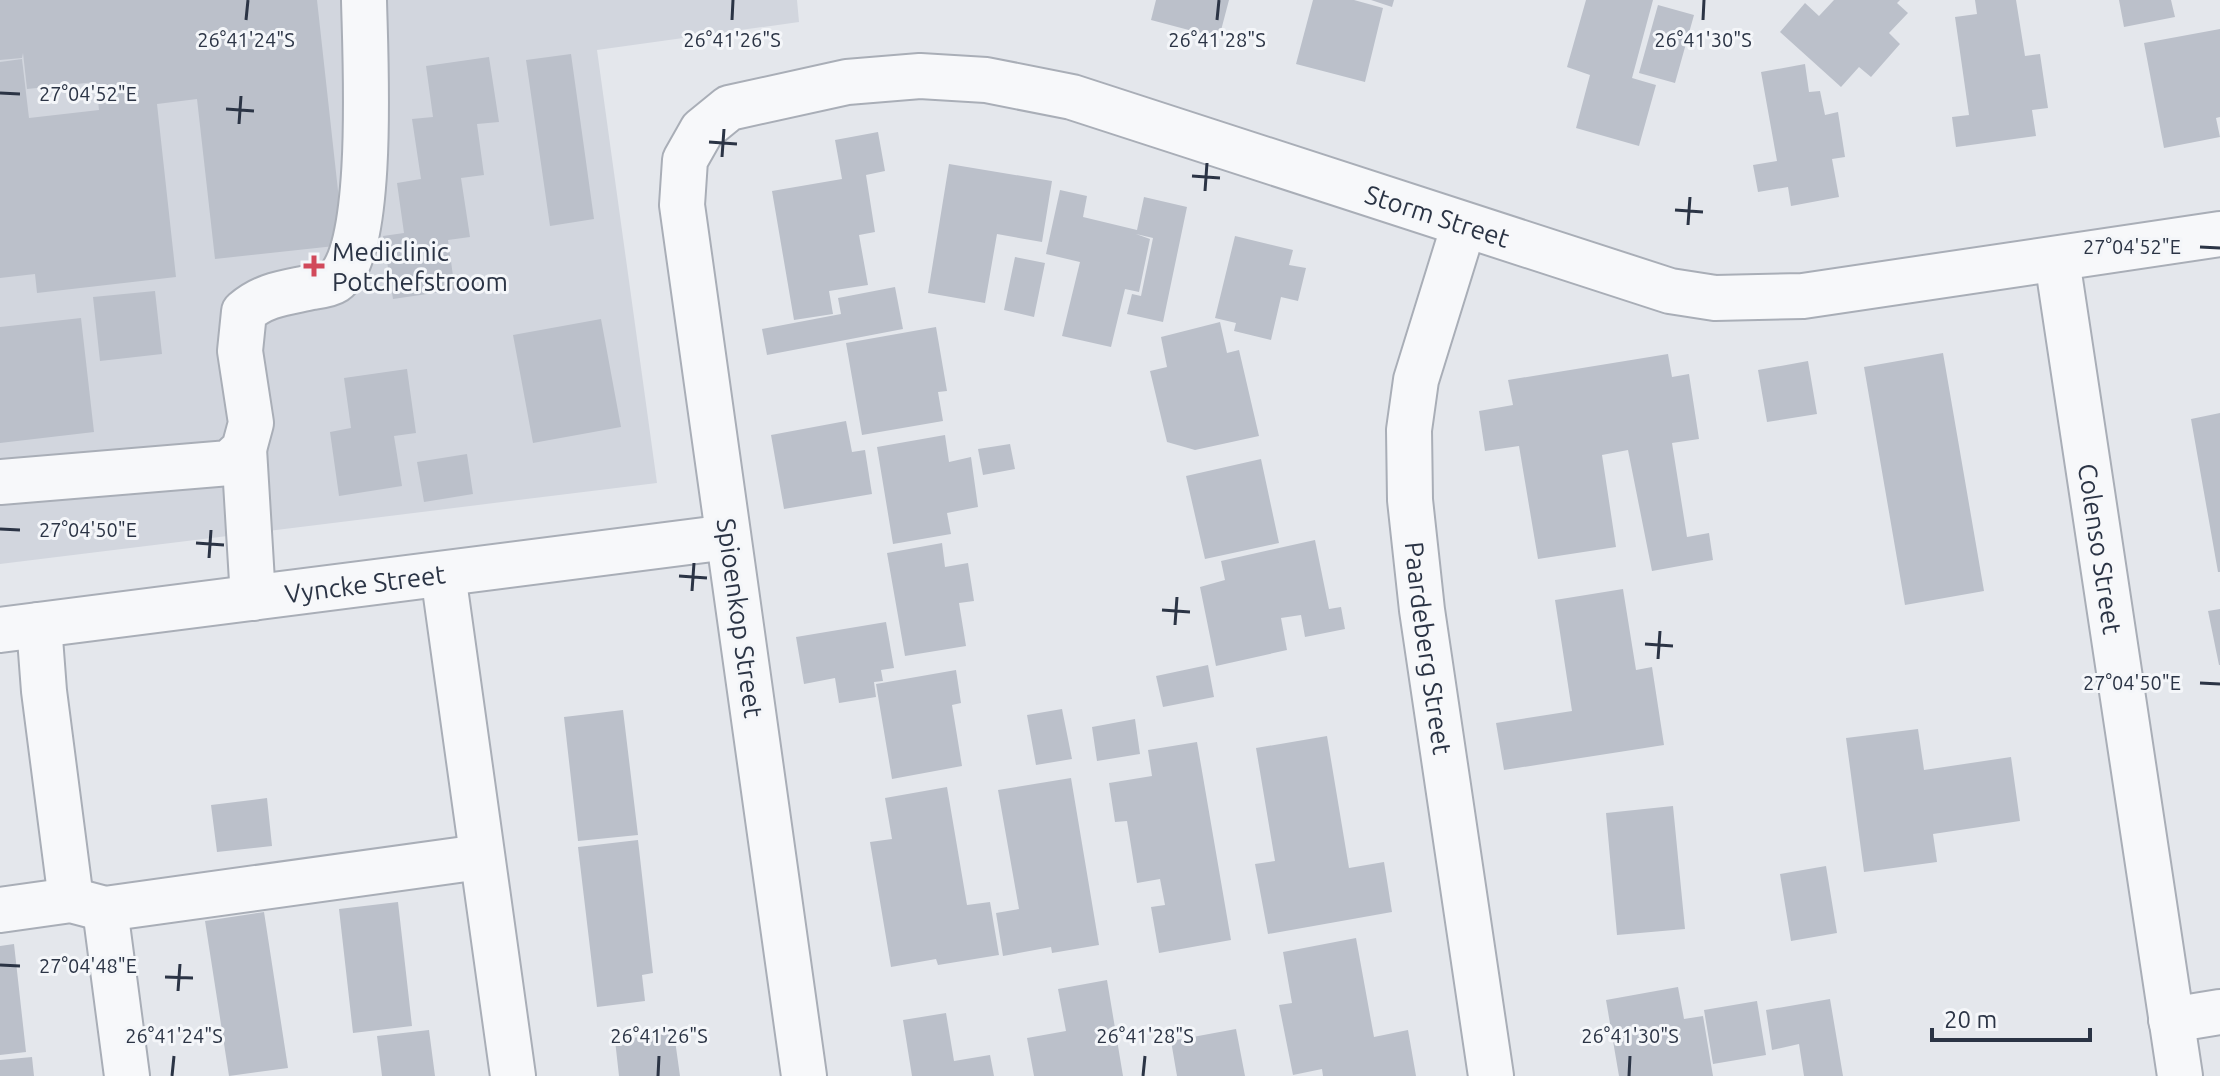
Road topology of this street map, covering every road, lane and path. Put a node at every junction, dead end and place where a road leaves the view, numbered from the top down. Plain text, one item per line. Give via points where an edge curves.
1 (364, 0) edge
2 (685, 160) joint
3 (1464, 225) junction
4 (2220, 234) edge
5 (2057, 260) junction
6 (244, 449) junction
7 (0, 482) edge
8 (728, 537) junction
9 (443, 574) junction
10 (253, 598) junction
11 (19, 628) edge
12 (480, 857) junction
13 (88, 904) junction
14 (0, 910) edge
15 (2220, 1012) edge
16 (2171, 1020) junction
17 (127, 1076) edge
18 (513, 1076) edge
19 (804, 1076) edge
20 (1491, 1076) edge
21 (2180, 1076) edge

1 - 6 street via 367,113 351,257 333,283 260,299 244,312 240,351 251,423
2 - 3 street, Storm Street via 702,130 729,108 847,82 920,76 986,80 1072,97
2 - 8 street, Spioenkop Street via 682,205
3 - 5 street, Storm Street via 1670,291 1715,298 1803,296
3 - 20 street, Paardeberg Street via 1416,380 1409,430 1410,500
4 - 5 street, Storm Street
5 - 16 street, Colenso Street
6 - 7 street via 229,463
6 - 10 street
8 - 9 street, Vyncke Street
8 - 19 street, Spioenkop Street
9 - 10 street, Vyncke Street
9 - 12 street
10 - 11 street, Vyncke Street
11 - 13 street via 44,691
12 - 13 street
12 - 18 street
13 - 14 street
13 - 17 street
15 - 16 street
16 - 21 street, Colenso Street

